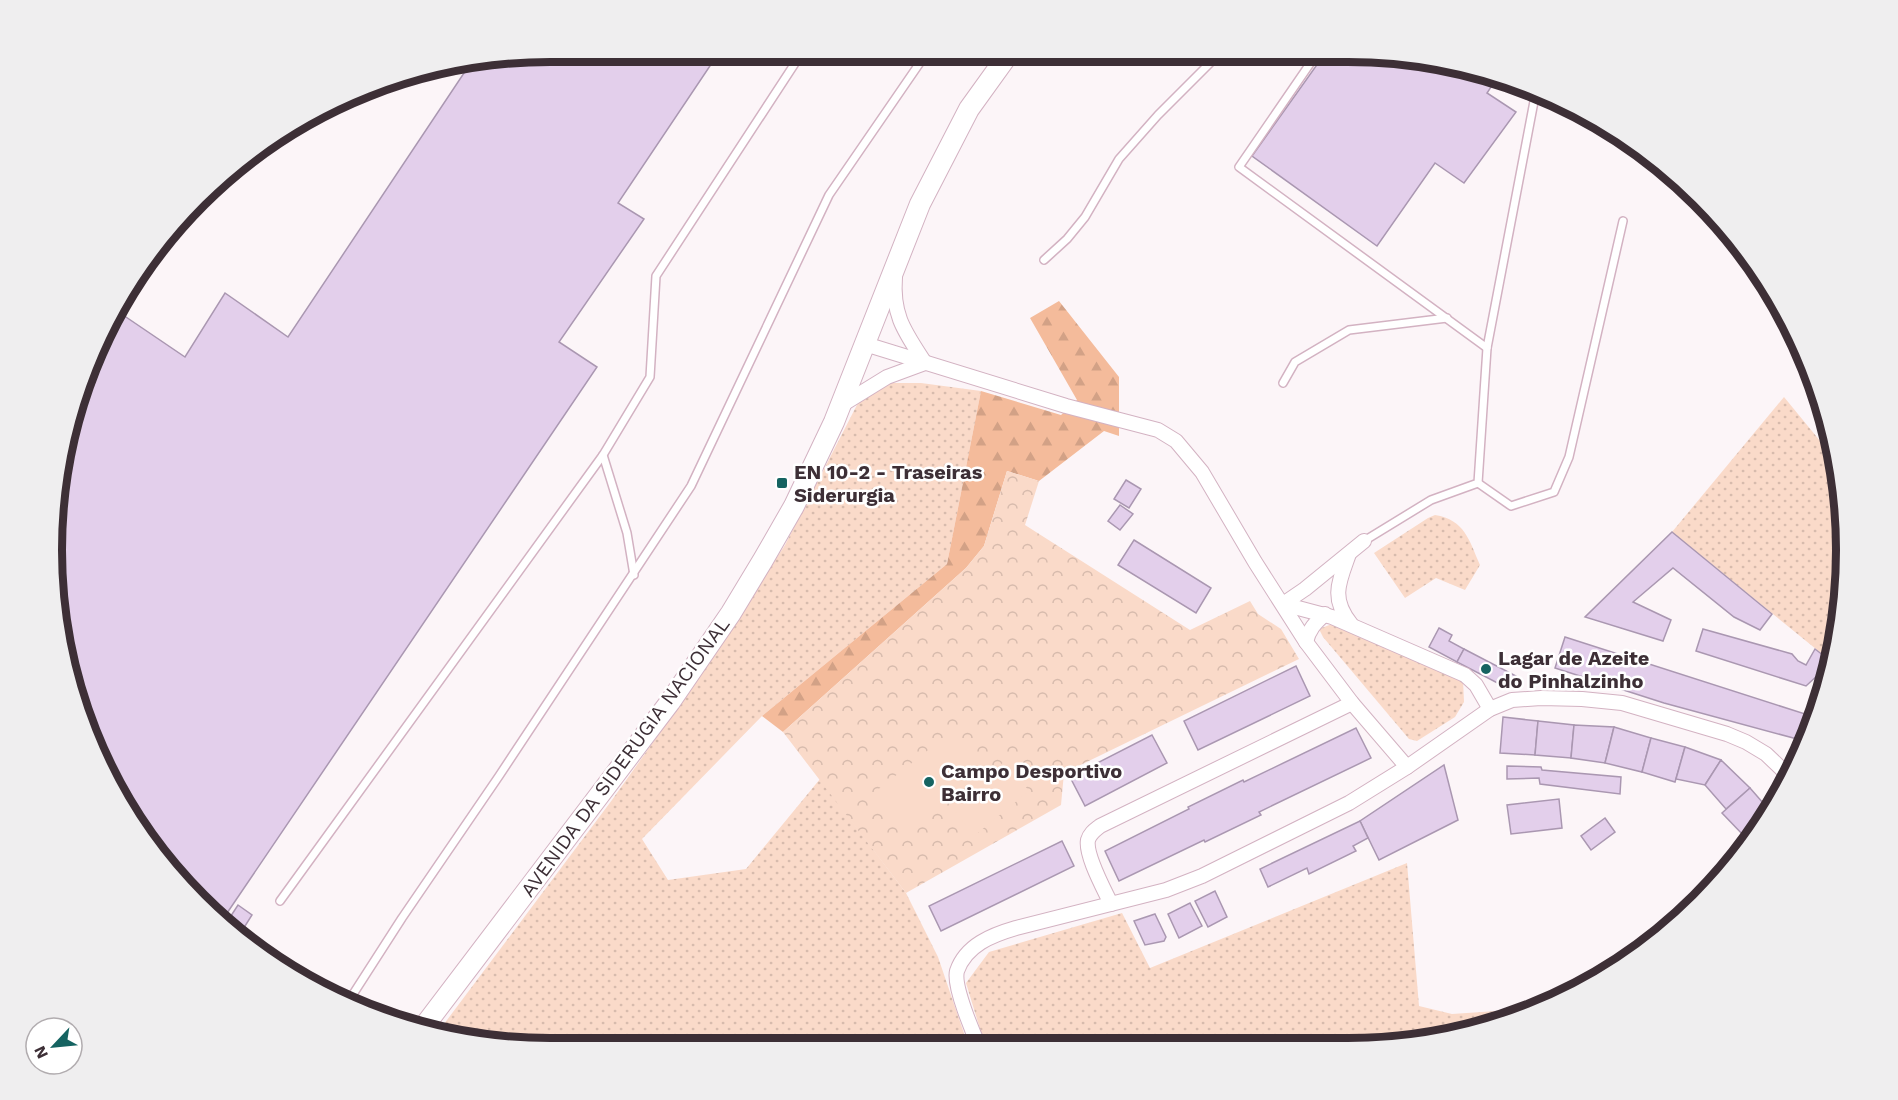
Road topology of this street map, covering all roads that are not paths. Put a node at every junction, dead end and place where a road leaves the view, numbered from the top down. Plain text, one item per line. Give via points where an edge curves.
1 (796, 62) edge
2 (921, 62) edge
3 (1003, 62) edge
4 (1211, 62) edge
5 (1311, 62) edge
6 (1535, 99) edge
7 (1623, 221) dead end
8 (1044, 260) dead end
9 (895, 267) junction
10 (1447, 318) junction
11 (865, 344) junction
12 (1487, 348) junction
13 (925, 363) junction
14 (1283, 383) dead end
15 (840, 406) junction
16 (603, 455) junction
17 (1478, 483) junction
18 (1364, 541) joint
19 (1350, 553) junction
20 (634, 575) junction
21 (1283, 604) junction
22 (1325, 614) junction
23 (1351, 624) junction
24 (1306, 642) junction
25 (1352, 703) junction
26 (1490, 709) junction
27 (1407, 767) junction
28 (1783, 771) edge
29 (280, 901) dead end
30 (1111, 904) junction
31 (352, 996) edge
32 (427, 1023) edge
33 (976, 1038) edge

1 - 16 lane via 656,276 650,377
2 - 20 lane via 830,195 691,486
3 - 9 main road, AVENIDA DA SIDERUGIA NACIONAL via 969,109 920,204
4 - 8 lane via 1119,159 1085,217
5 - 10 lane via 1239,167
6 - 12 lane
7 - 17 lane via 1569,458 1554,492 1511,506
9 - 11 main road, AVENIDA DA SIDERUGIA NACIONAL
9 - 13 street via 899,318
10 - 12 lane
10 - 14 lane via 1349,330 1295,362
11 - 13 street
11 - 15 main road, AVENIDA DA SIDERUGIA NACIONAL
12 - 17 lane
13 - 15 street via 887,377
13 - 21 street via 1158,430 1176,441 1202,472
15 - 32 main road, AVENIDA DA SIDERUGIA NACIONAL via 794,506 731,613 670,702
16 - 20 lane via 627,533
16 - 29 lane
17 - 18 lane via 1431,500
18 - 19 street
19 - 21 street
19 - 23 street via 1338,597
20 - 31 lane
21 - 22 street
21 - 24 street
22 - 23 street
22 - 24 street via 1315,623
23 - 26 street via 1464,675 1476,685
24 - 25 street
25 - 27 street
25 - 30 street via 1100,825 1092,832 1089,853
26 - 27 street
26 - 28 street via 1512,700 1541,698 1622,703 1746,742
27 - 30 street via 1349,803 1202,876
30 - 33 street via 998,933 979,942 956,973 962,1004

